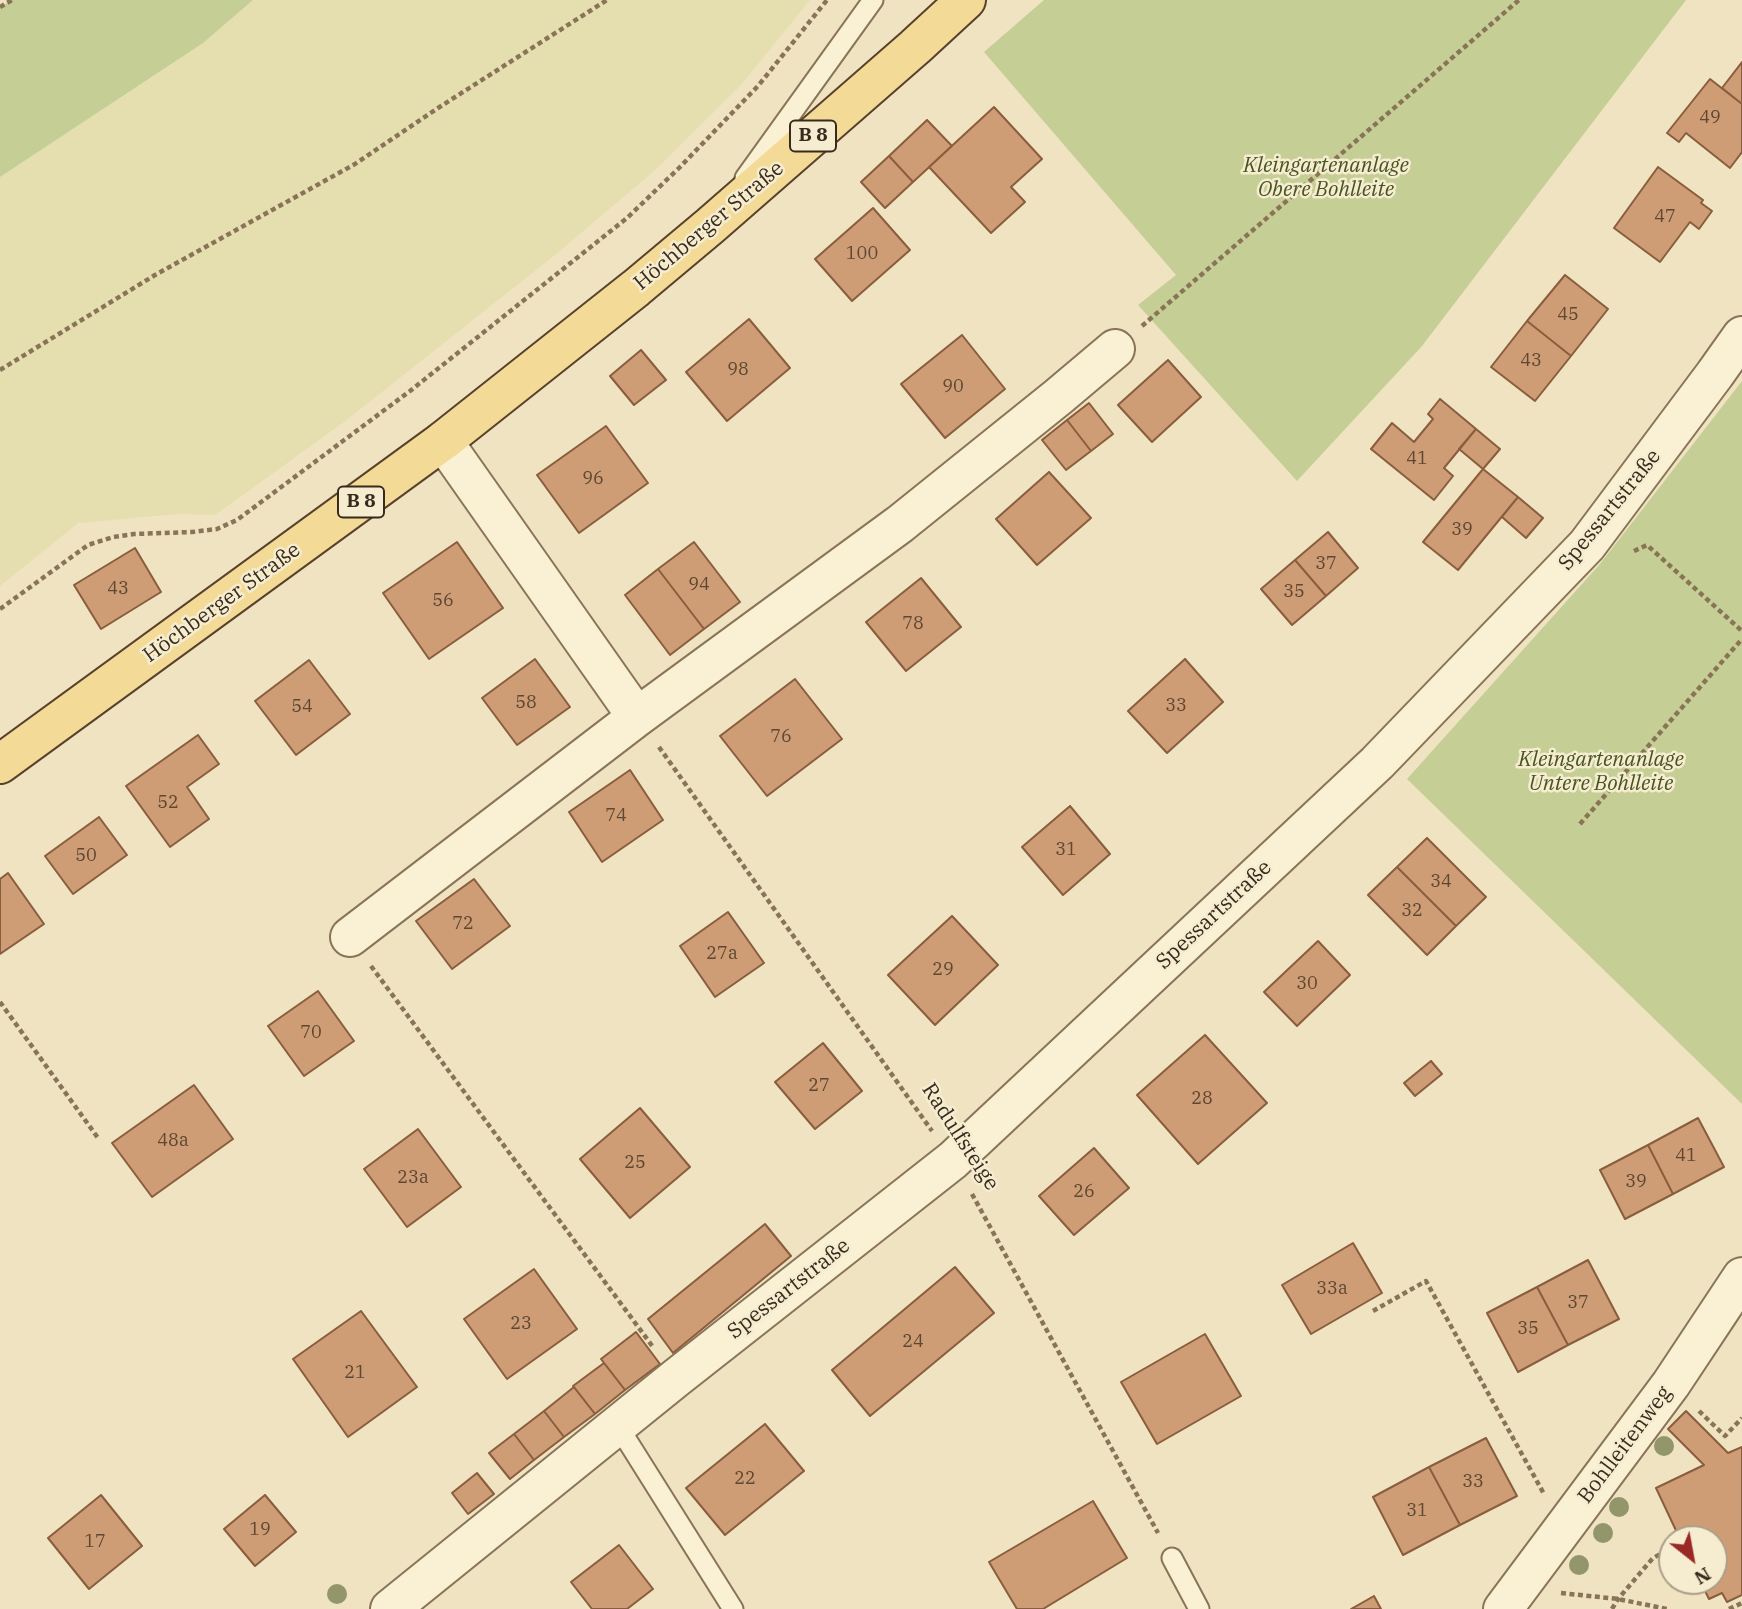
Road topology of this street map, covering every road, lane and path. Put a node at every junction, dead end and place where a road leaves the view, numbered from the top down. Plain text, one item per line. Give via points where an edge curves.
1 (12, 0) edge
2 (607, 0) edge
3 (827, 0) edge
4 (873, 0) edge
5 (966, 0) edge
6 (1519, 0) edge
7 (0, 7) edge
8 (710, 226) junction
9 (1742, 336) edge
10 (1115, 349) joint
11 (0, 370) edge
12 (443, 441) junction
13 (1587, 545) junction
14 (0, 609) edge
15 (1742, 631) edge
16 (1742, 639) edge
17 (637, 717) junction
18 (0, 765) edge
19 (1580, 824) dead end
20 (350, 937) joint
21 (0, 1003) edge
22 (98, 1138) dead end
23 (953, 1160) junction
24 (1742, 1277) edge
25 (1373, 1311) dead end
26 (676, 1378) junction
27 (1702, 1413) dead end
28 (1742, 1418) edge
29 (618, 1426) junction
30 (1563, 1528) junction
31 (1658, 1555) edge
32 (1172, 1558) joint
33 (1510, 1599) edge
34 (1618, 1599) junction
35 (1742, 1603) edge
36 (390, 1609) edge
37 (733, 1609) edge
38 (1199, 1609) edge
39 (1612, 1609) edge
40 (1667, 1609) edge
41 (1729, 1609) edge

1 - 7 path
2 - 11 path via 355,164 155,275
3 - 14 path via 758,86 627,218 259,504 217,529 134,534 88,545
4 - 8 lane
5 - 8 main road, Höchberger Straße / B 8
6 - 10 path
8 - 12 main road, Höchberger Straße / B 8
9 - 13 street, Spessartstraße
10 - 17 street via 900,524
12 - 17 street
12 - 18 main road, Höchberger Straße / B 8
13 - 15 path via 1606,562 1647,545
13 - 23 street, Spessartstraße via 1377,762
16 - 19 path
17 - 20 street
17 - 23 path, Radulfsteige
20 - 26 path
21 - 22 path
23 - 26 street, Spessartstraße
23 - 32 path, Radulfsteige
24 - 30 street, Bohlleitenweg via 1671,1384
25 - 30 path via 1426,1281
26 - 29 street, Spessartstraße
27 - 28 path via 1725,1436
29 - 36 street, Spessartstraße
29 - 37 lane
30 - 33 street, Bohlleitenweg
31 - 34 path
32 - 38 lane
33 - 34 path
34 - 39 path
34 - 40 path
35 - 41 path

